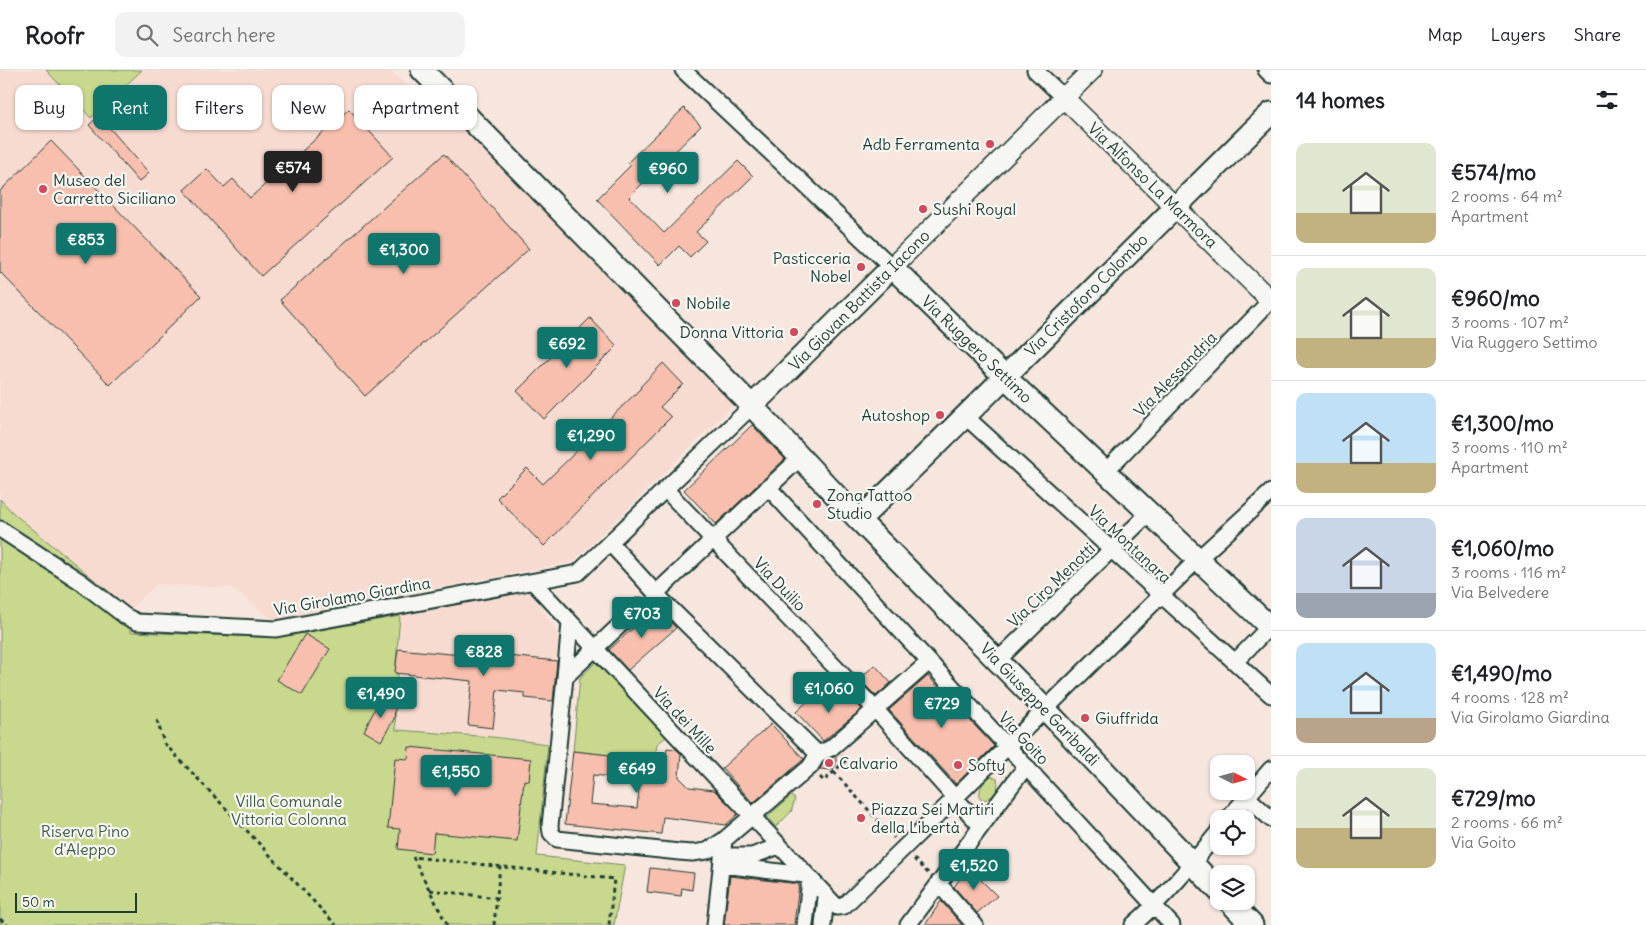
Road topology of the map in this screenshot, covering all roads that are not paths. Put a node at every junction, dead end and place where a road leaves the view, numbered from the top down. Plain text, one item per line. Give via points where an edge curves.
1 (422, 70) edge
2 (683, 70) edge
3 (1035, 70) edge
4 (1092, 70) edge
5 (1266, 70) edge
6 (1271, 75) edge
7 (1064, 98) junction
8 (1271, 113) edge
9 (1175, 206) junction
10 (892, 267) junction
11 (1271, 300) edge
12 (1005, 377) junction
13 (752, 406) junction
14 (966, 417) junction
15 (800, 458) junction
16 (1105, 472) junction
17 (768, 487) junction
18 (665, 489) junction
19 (1271, 492) edge
20 (1149, 513) junction
21 (859, 520) junction
22 (0, 529) edge
23 (713, 539) junction
24 (610, 543) junction
25 (1112, 550) junction
26 (1198, 559) junction
27 (530, 583) junction
28 (1160, 596) junction
29 (659, 597) junction
30 (640, 606) dead end
31 (570, 623) junction
32 (1270, 627) edge
33 (594, 653) junction
34 (998, 660) junction
35 (929, 662) junction
36 (1235, 662) junction
37 (565, 677) junction
38 (1271, 695) edge
39 (875, 706) junction
40 (1045, 709) junction
41 (1007, 746) junction
42 (816, 752) junction
43 (1026, 766) junction
44 (1271, 769) edge
45 (1255, 786) edge
46 (955, 798) junction
47 (1243, 800) edge
48 (1250, 800) edge
49 (1235, 810) edge
50 (748, 813) junction
51 (1271, 819) edge
52 (980, 826) junction
53 (724, 840) junction
54 (1210, 842) edge
55 (779, 846) junction
56 (722, 861) junction
57 (1192, 864) junction
58 (808, 877) junction
59 (1210, 882) edge
60 (942, 888) junction
61 (826, 897) junction
62 (1154, 906) junction
63 (1238, 910) edge
64 (715, 925) edge
65 (805, 925) edge
66 (823, 925) edge
67 (908, 925) edge
68 (975, 925) edge
69 (1132, 925) edge
70 (1172, 925) edge
71 (1252, 925) edge

1 - 13 main road, Via Giuseppe Garibaldi
2 - 10 street, Via Ruggero Settimo
3 - 7 street, Via Alfonso La Marmora
4 - 7 street, Via Giovan Battista Iacono
5 - 6 street
7 - 9 street, Via Alfonso La Marmora
7 - 10 street, Via Giovan Battista Iacono
8 - 9 main road, Via Cristoforo Colombo
9 - 11 street, Via Alfonso La Marmora
9 - 12 main road, Via Cristoforo Colombo
10 - 12 main road, Via Ruggero Settimo
10 - 13 main road, Via Giovan Battista Iacono
11 - 16 street, Via Alessandria
12 - 14 main road, Via Cristoforo Colombo
12 - 16 main road, Via Ruggero Settimo
13 - 15 main road, Via Giuseppe Garibaldi
13 - 18 street, Via Giovan Battista Iacono
14 - 21 main road, Via Cristoforo Colombo
14 - 25 street, Via Montanara
15 - 17 street
15 - 21 main road, Via Giuseppe Garibaldi
16 - 20 main road, Via Ruggero Settimo
17 - 23 street
17 - 35 street, Via Goito
18 - 23 street, Via Duilio
18 - 24 street, Via Giovan Battista Iacono
19 - 26 street
20 - 25 street, Via Ciro Menotti
20 - 26 main road, Via Ruggero Settimo
21 - 34 main road, Via Giuseppe Garibaldi
22 - 27 street, Via Girolamo Giardina via 137,622 276,628
23 - 29 street via 671,579
23 - 39 street, Via Duilio
24 - 27 street, Via Girolamo Giardina via 578,573
24 - 29 street
25 - 28 street, Via Montanara
25 - 34 street, Via Ciro Menotti
26 - 28 street
26 - 32 main road, Via Ruggero Settimo
27 - 31 street, Via dei Mille
28 - 36 street, Via Montanara
28 - 40 street
29 - 42 street
30 - 33 street
31 - 33 street, Via dei Mille
31 - 37 street
32 - 36 street
33 - 37 street
33 - 50 street, Via dei Mille
34 - 40 main road, Via Giuseppe Garibaldi
35 - 39 street
35 - 41 street, Via Goito
36 - 38 street, Via Montanara
37 - 53 street via 550,826 552,835 560,840 692,853 707,850
39 - 42 street via 831,748
39 - 46 street, Via Duilio
40 - 41 street
40 - 57 main road, Via Giuseppe Garibaldi
41 - 43 street, Via Goito
41 - 46 street
42 - 50 street via 810,767
43 - 52 street
43 - 62 street, Via Goito
44 - 45 street
46 - 52 street, Via Duilio
46 - 61 street via 844,906 837,907
47 - 49 street
48 - 51 street
50 - 53 street
50 - 55 street, Via dei Mille
52 - 60 street
53 - 56 street
54 - 57 street
55 - 56 street via 752,856
55 - 58 street, Via dei Mille
56 - 58 street
56 - 64 street
57 - 59 main road, Via Giuseppe Garibaldi
57 - 62 street
58 - 61 street, Via dei Mille
58 - 65 street
60 - 67 street
60 - 68 street
61 - 66 street
62 - 69 street
62 - 70 street, Via Goito
63 - 71 main road

